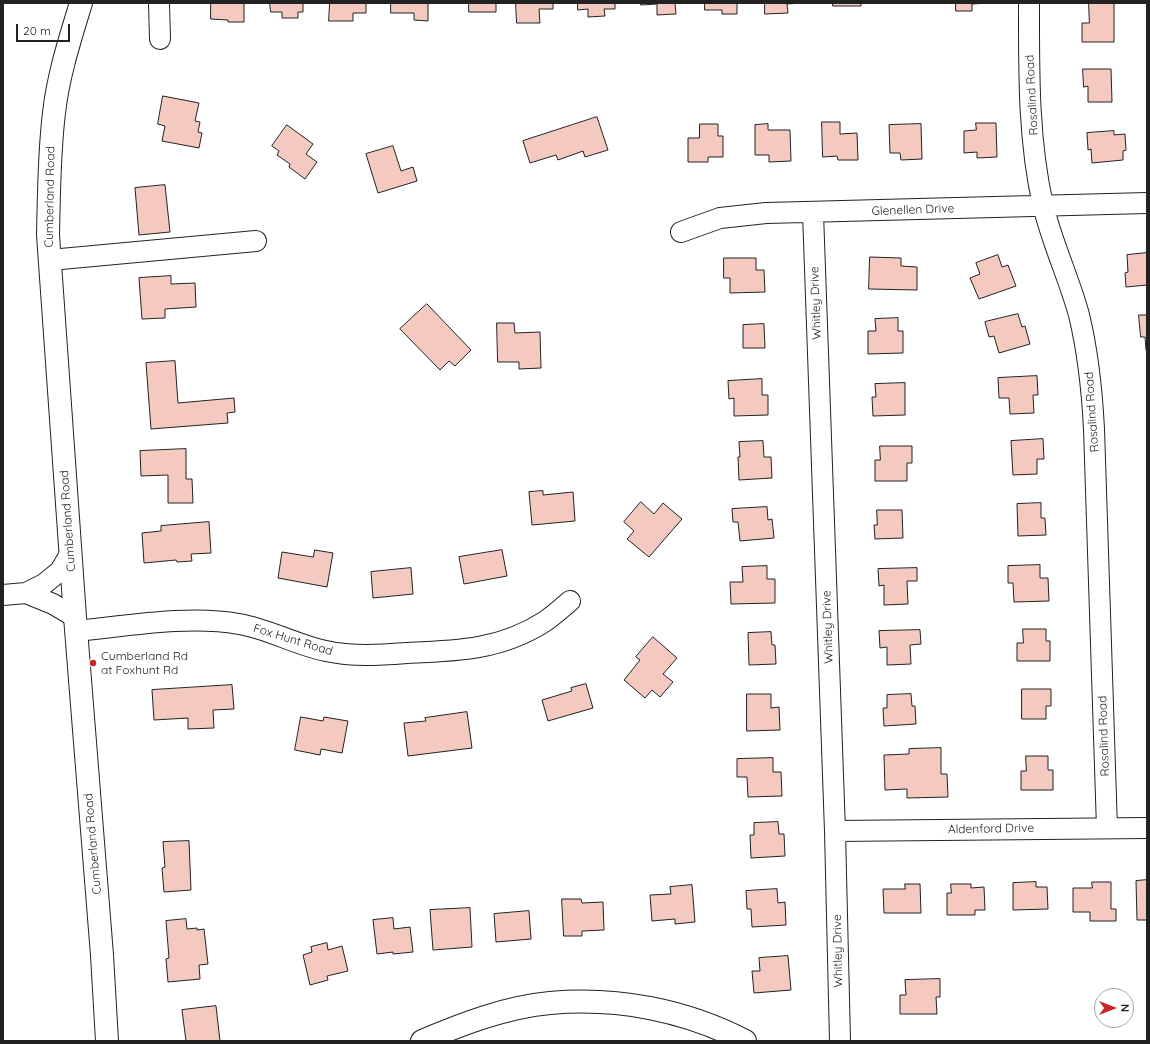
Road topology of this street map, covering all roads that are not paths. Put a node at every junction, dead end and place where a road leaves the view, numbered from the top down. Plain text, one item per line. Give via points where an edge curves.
1 (81, 3) edge
2 (159, 3) edge
3 (1029, 3) edge
4 (160, 39) dead end
5 (1147, 203) edge
6 (1044, 206) junction
7 (813, 213) junction
8 (681, 232) dead end
9 (256, 241) dead end
10 (50, 260) junction
11 (70, 554) junction
12 (26, 593) junction
13 (3, 595) edge
14 (570, 601) dead end
15 (75, 624) junction
16 (1107, 828) junction
17 (1147, 828) edge
18 (835, 831) junction
19 (107, 1041) edge
20 (422, 1041) edge
21 (744, 1041) edge
22 (840, 1041) edge

1 - 10 main road, Cumberland Road via 54,112 49,190
2 - 4 street
3 - 6 street, Rosalind Road via 1032,122
5 - 6 street, Glenellen Drive
6 - 7 street, Glenellen Drive
6 - 16 street, Rosalind Road via 1078,315 1088,355 1092,393
7 - 8 street, Glenellen Drive via 766,213 720,218
7 - 18 street, Whitley Drive
9 - 10 street
10 - 11 main road, Cumberland Road
11 - 12 street via 60,571 44,584
11 - 15 main road, Cumberland Road
12 - 13 street
12 - 15 street via 53,604
14 - 15 street, Fox Hunt Road via 544,622 497,643 453,651 360,656 339,654 300,644 260,629 215,621
15 - 19 main road, Cumberland Road
16 - 17 street, Aldenford Drive
16 - 18 street, Aldenford Drive
18 - 22 street, Whitley Drive
20 - 21 main road via 524,1007 584,1002 618,1002 649,1007 712,1026

